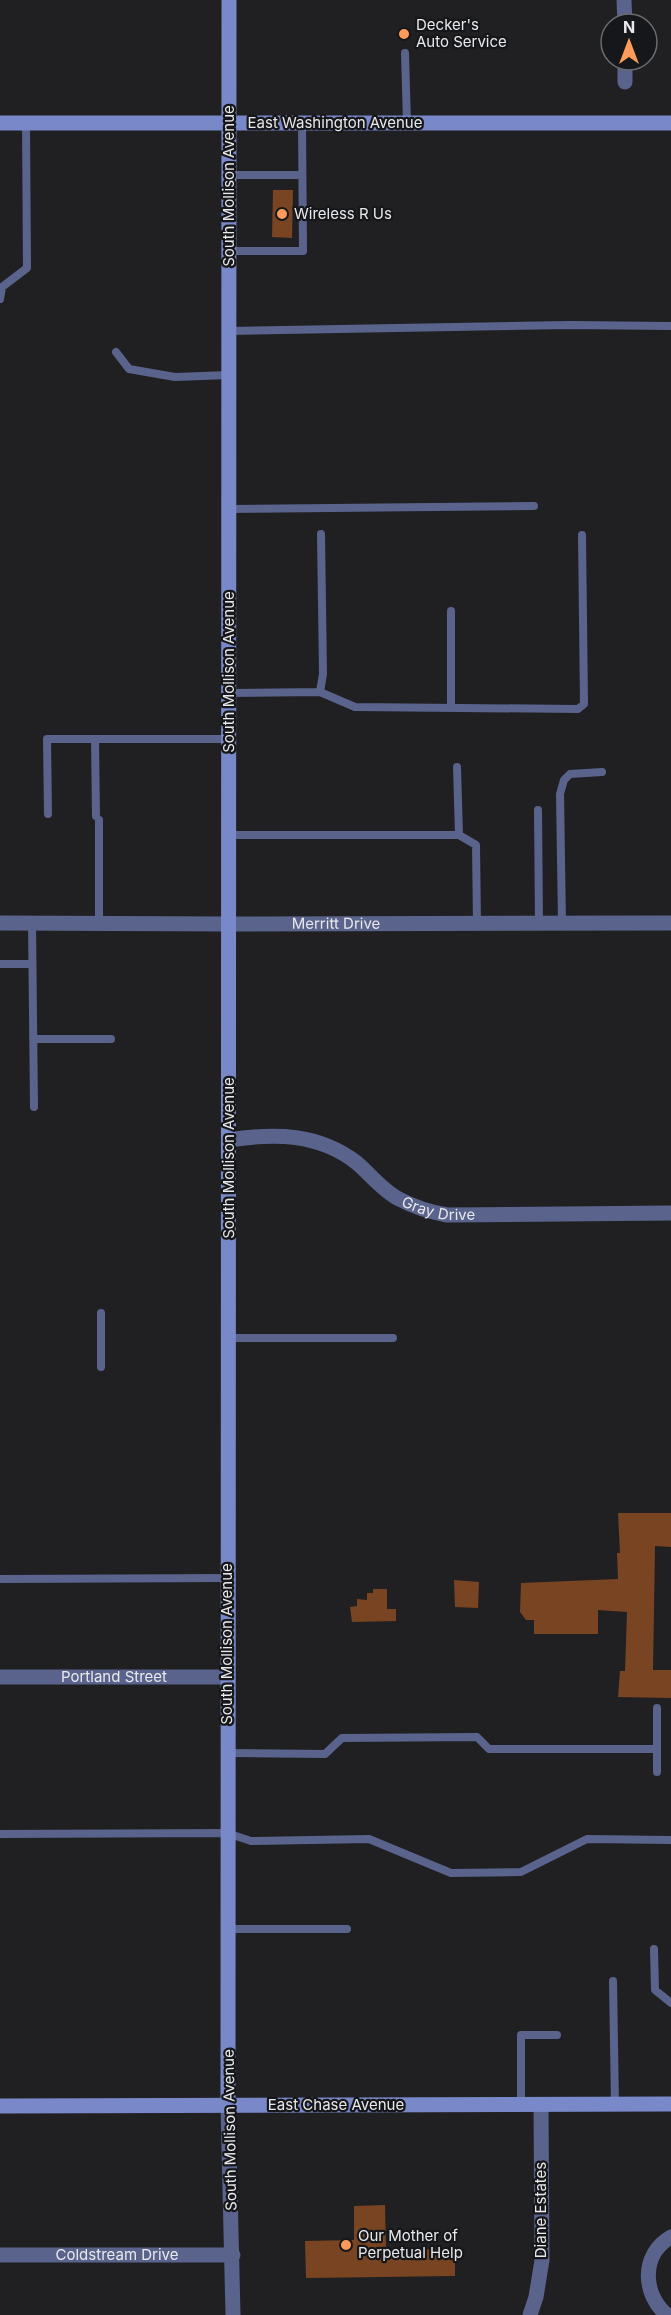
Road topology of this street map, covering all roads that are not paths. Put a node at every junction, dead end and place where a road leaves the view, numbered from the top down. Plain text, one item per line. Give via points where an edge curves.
1 (229, 0) edge
2 (405, 53) dead end
3 (625, 72) edge
4 (625, 82) dead end
5 (0, 123) edge
6 (26, 123) junction
7 (229, 123) junction
8 (302, 123) junction
9 (407, 123) junction
10 (671, 123) edge
11 (229, 175) junction
12 (302, 175) junction
13 (229, 251) junction
14 (0, 299) edge
15 (671, 326) edge
16 (229, 331) junction
17 (116, 352) dead end
18 (229, 375) junction
19 (534, 506) dead end
20 (229, 509) junction
21 (321, 534) dead end
22 (582, 535) dead end
23 (451, 611) dead end
24 (320, 692) junction
25 (229, 693) junction
26 (451, 708) junction
27 (95, 739) junction
28 (229, 739) junction
29 (457, 767) dead end
30 (602, 772) dead end
31 (538, 810) dead end
32 (48, 814) dead end
33 (229, 835) junction
34 (459, 835) junction
35 (0, 922) edge
36 (32, 923) junction
37 (99, 923) junction
38 (539, 923) junction
39 (562, 923) junction
40 (671, 923) edge
41 (229, 924) junction
42 (477, 924) junction
43 (0, 964) edge
44 (32, 964) junction
45 (111, 1039) dead end
46 (33, 1040) junction
47 (34, 1107) dead end
48 (229, 1140) junction
49 (671, 1214) edge
50 (101, 1313) dead end
51 (228, 1338) junction
52 (393, 1338) dead end
53 (101, 1367) dead end
54 (227, 1578) junction
55 (0, 1579) edge
56 (0, 1677) edge
57 (227, 1677) junction
58 (657, 1708) dead end
59 (657, 1749) junction
60 (227, 1753) junction
61 (657, 1772) dead end
62 (227, 1833) junction
63 (0, 1834) edge
64 (671, 1840) edge
65 (228, 1929) junction
66 (347, 1929) dead end
67 (654, 1949) dead end
68 (613, 1981) dead end
69 (671, 2003) edge
70 (557, 2035) dead end
71 (671, 2104) edge
72 (228, 2105) junction
73 (521, 2105) junction
74 (540, 2105) junction
75 (615, 2105) junction
76 (0, 2106) edge
77 (671, 2237) edge
78 (0, 2255) edge
79 (233, 2255) junction
80 (233, 2315) edge
81 (530, 2315) edge
82 (667, 2315) edge

1 - 7 main road, South Mollison Avenue
2 - 9 lane
3 - 4 street
5 - 6 main road, East Washington Avenue
6 - 7 main road, East Washington Avenue
6 - 14 lane via 27,268 2,287
7 - 8 main road, East Washington Avenue
7 - 11 main road, South Mollison Avenue
8 - 9 main road, East Washington Avenue
8 - 12 lane
9 - 10 main road, East Washington Avenue
11 - 12 lane
11 - 13 main road, South Mollison Avenue
12 - 13 lane via 303,251
13 - 16 main road, South Mollison Avenue
15 - 16 lane
16 - 18 main road, South Mollison Avenue
17 - 18 lane via 129,369 175,377
18 - 20 main road, South Mollison Avenue
19 - 20 lane
20 - 25 main road, South Mollison Avenue
21 - 24 lane
22 - 26 lane via 584,704 573,710
23 - 26 lane
24 - 25 lane
24 - 26 lane via 355,707
25 - 28 main road, South Mollison Avenue
27 - 28 lane
27 - 32 lane via 47,739
27 - 37 lane
28 - 33 main road, South Mollison Avenue
29 - 34 lane
30 - 39 lane via 570,774 560,794
31 - 38 lane
33 - 34 lane
33 - 41 main road, South Mollison Avenue
34 - 42 lane via 476,845
35 - 36 street, Merritt Drive
36 - 37 street, Merritt Drive
36 - 44 lane
37 - 41 street, Merritt Drive
38 - 39 street, Merritt Drive
38 - 42 street, Merritt Drive
39 - 40 street, Merritt Drive
41 - 42 street, Merritt Drive
41 - 48 main road, South Mollison Avenue
43 - 44 lane
44 - 46 lane
45 - 46 lane
46 - 47 lane
48 - 49 street, Gray Drive via 276,1135 313,1141 342,1153 398,1199 447,1215
48 - 51 main road, South Mollison Avenue
50 - 53 lane
51 - 52 lane
51 - 54 main road, South Mollison Avenue
54 - 55 lane
54 - 57 main road, South Mollison Avenue
56 - 57 street, Portland Street
57 - 60 main road, South Mollison Avenue
58 - 59 lane
59 - 60 lane via 489,1749 477,1737 342,1738 325,1754
59 - 61 lane
60 - 62 main road, South Mollison Avenue
62 - 63 lane
62 - 64 lane via 251,1841 369,1839 451,1873 521,1872 587,1839
62 - 65 main road, South Mollison Avenue
65 - 66 lane
65 - 72 main road, South Mollison Avenue
67 - 69 lane via 655,1990
68 - 75 lane
70 - 73 lane via 521,2035
71 - 75 main road, East Chase Avenue
72 - 73 main road, East Chase Avenue
72 - 76 main road, East Chase Avenue
72 - 79 street, South Mollison Avenue
73 - 74 main road, East Chase Avenue
74 - 75 main road, East Chase Avenue
74 - 81 street, Diane Estates via 542,2260
77 - 82 street via 656,2250 649,2267 651,2294
78 - 79 street, Coldstream Drive
79 - 80 street, South Mollison Avenue

